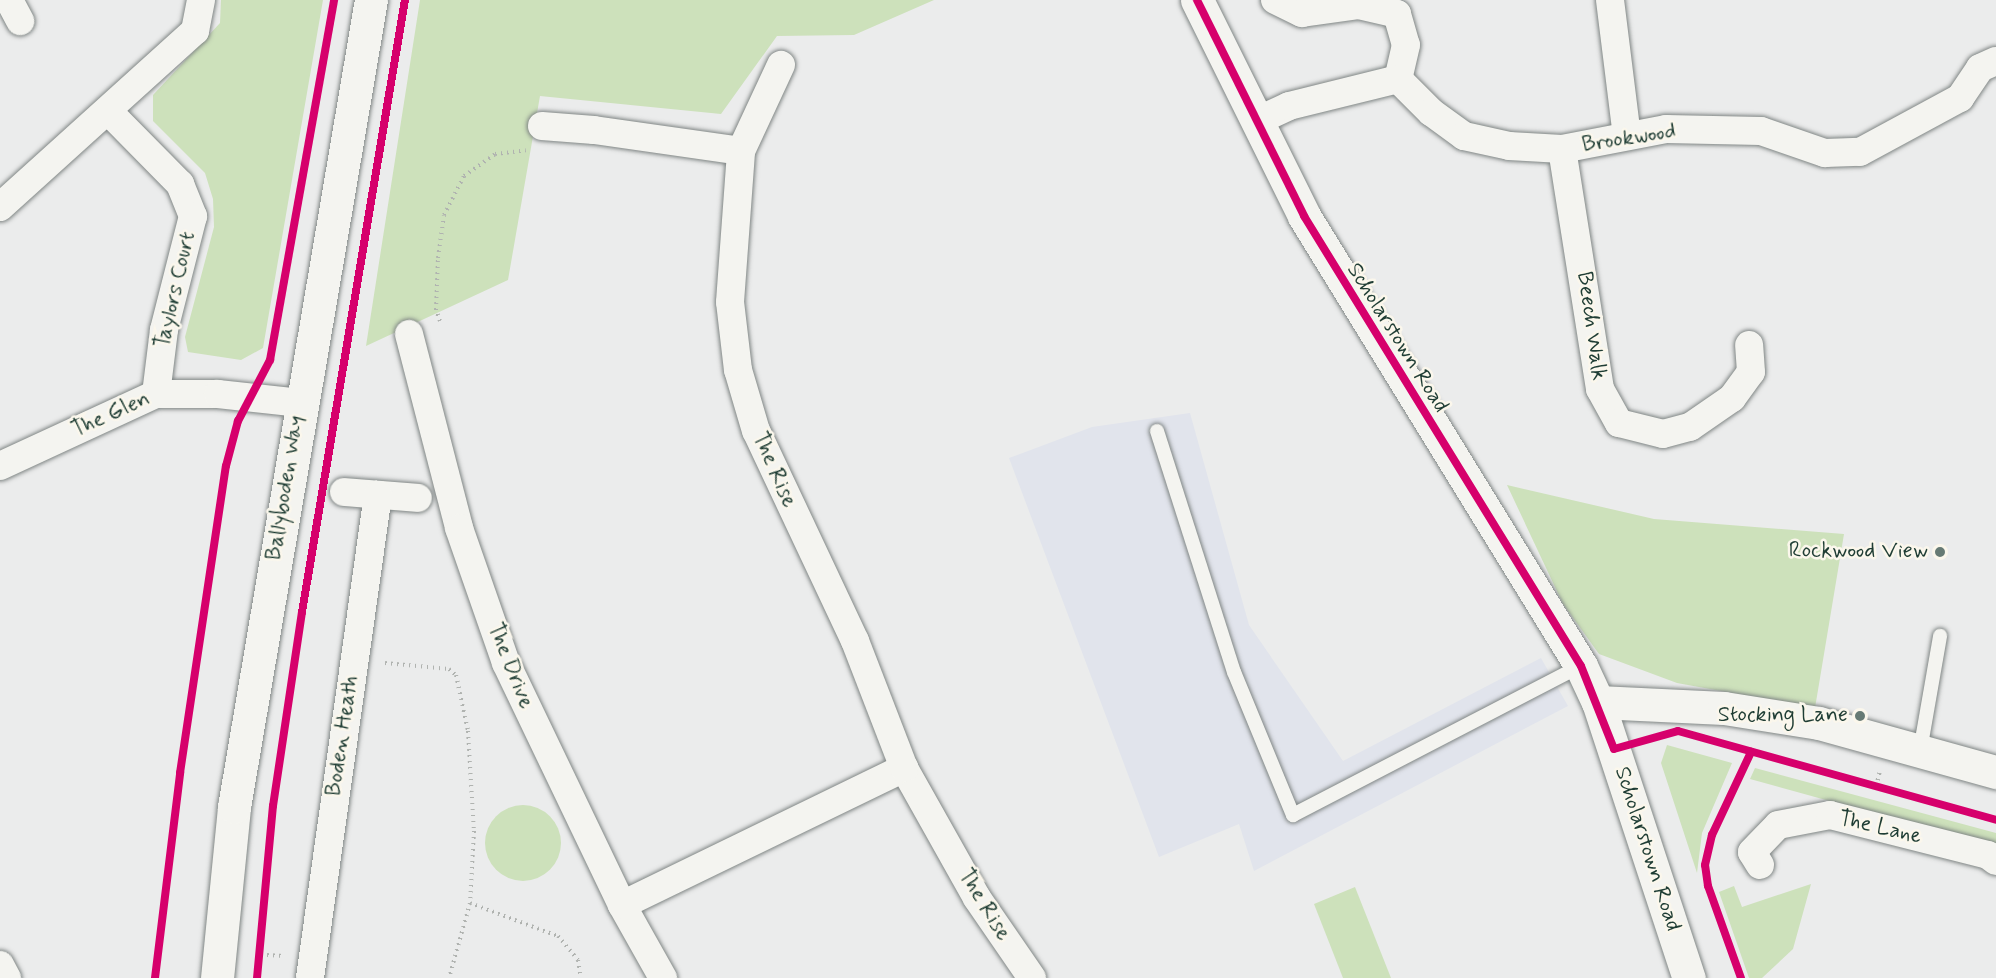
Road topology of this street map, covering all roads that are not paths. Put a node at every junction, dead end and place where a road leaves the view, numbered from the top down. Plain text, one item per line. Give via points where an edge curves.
1 (201, 0) edge
2 (371, 0) edge
3 (1197, 0) edge
4 (1275, 0) edge
5 (1610, 0) edge
6 (1996, 61) edge
7 (781, 65) dead end
8 (1398, 78) junction
9 (108, 111) junction
10 (1257, 121) junction
11 (1627, 136) junction
12 (536, 138) road end
13 (1562, 149) junction
14 (741, 151) junction
15 (0, 207) edge
16 (409, 334) dead end
17 (1749, 345) dead end
18 (156, 394) junction
19 (301, 403) junction
20 (1157, 431) dead end
21 (0, 466) edge
22 (344, 492) dead end
23 (378, 495) junction
24 (418, 498) dead end
25 (1940, 636) dead end
26 (1581, 666) junction
27 (1598, 702) junction
28 (1920, 751) junction
29 (904, 768) junction
30 (1996, 772) edge
31 (1996, 861) edge
32 (1760, 865) dead end
33 (622, 905) junction
34 (0, 965) edge
35 (7, 978) edge
36 (217, 978) edge
37 (310, 978) edge
38 (663, 978) edge
39 (1032, 978) edge
40 (1689, 978) edge

1 - 9 street via 195,31
2 - 19 main road, Ballyboden Way
3 - 10 main road, Scholarstown Road
4 - 8 street via 1302,13 1359,5 1397,14 1406,45
5 - 11 street
6 - 11 street, Brookwood via 1980,68 1960,98 1860,152 1825,153 1761,131 1666,129
7 - 14 street, The Rise
8 - 10 street via 1289,106
8 - 13 street, Brookwood via 1431,112 1464,136 1509,146
9 - 15 street
9 - 18 street, Taylors Court via 180,184 194,216 164,330
10 - 26 main road, Scholarstown Road via 1344,286
11 - 13 street, Brookwood
12 - 14 street via 594,130
13 - 17 street, Beech Walk via 1600,389 1619,423 1663,434 1690,427 1732,398 1751,372
14 - 29 street, The Rise via 730,302 738,370 756,430 855,641
16 - 33 street, The Drive via 459,528 506,663
18 - 19 street, The Glen via 218,394
18 - 21 street, The Glen
19 - 36 main road, Ballyboden Way via 234,807
20 - 26 lane via 1234,672 1293,815
22 - 23 street
23 - 24 street
23 - 37 street, Boden Heath
25 - 28 lane
26 - 27 main road, Scholarstown Road
27 - 28 main road via 1724,708 1818,723
27 - 40 main road, Scholarstown Road
28 - 30 main road
29 - 33 street
29 - 39 street, The Rise via 977,898
31 - 32 street, The Lane via 1988,855 1830,815 1778,825 1752,852
33 - 38 street, The Drive
34 - 35 street

